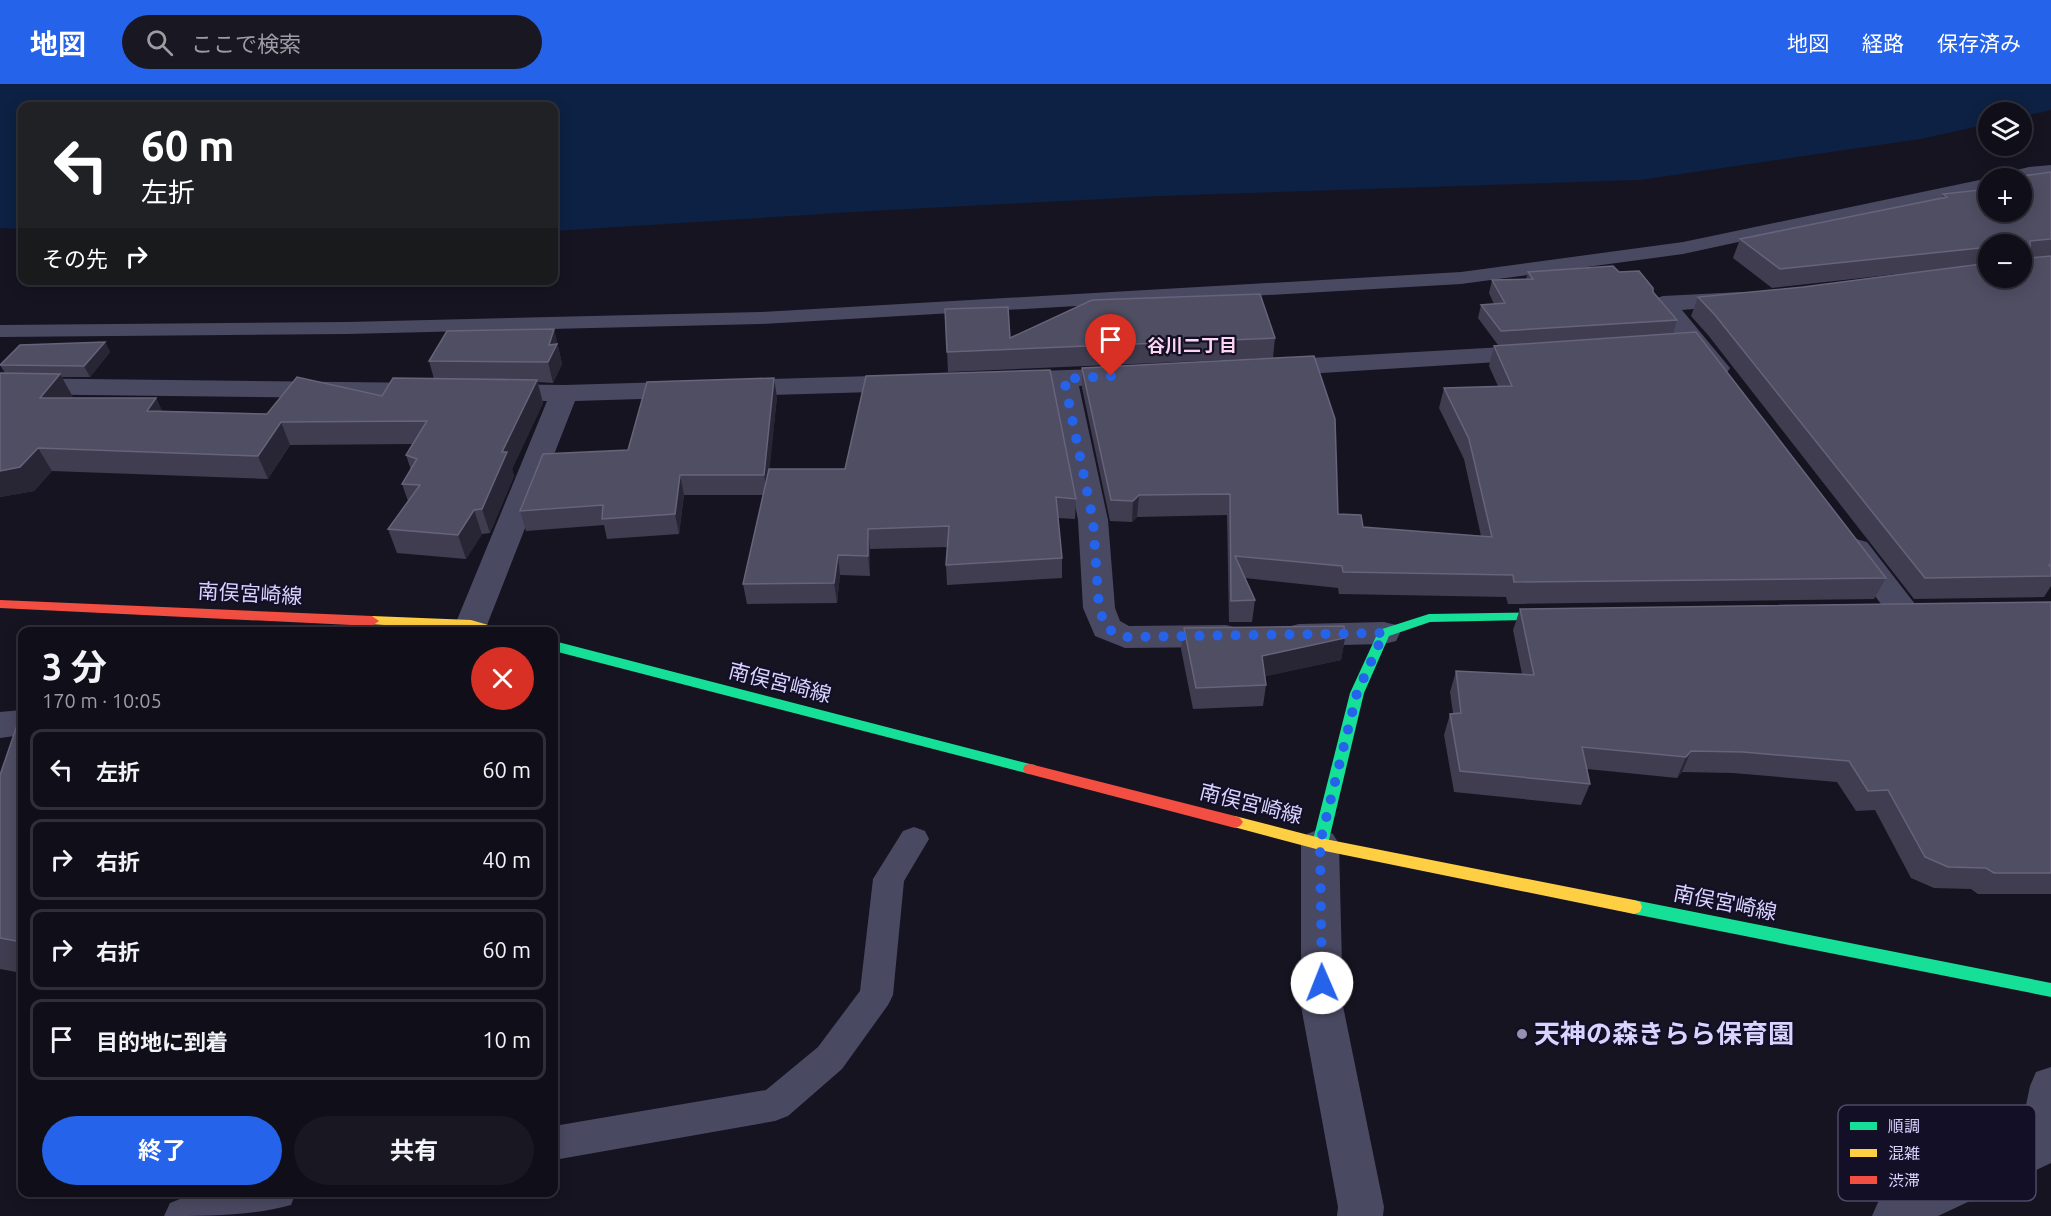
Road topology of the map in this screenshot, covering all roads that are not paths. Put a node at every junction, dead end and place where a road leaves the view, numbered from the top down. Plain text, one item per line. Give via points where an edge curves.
1 (2051, 170) edge
2 (2032, 172) edge
3 (1978, 185) edge
4 (1770, 297) edge
5 (0, 331) edge
6 (1697, 342) junction
7 (1662, 345) edge
8 (1557, 351) edge
9 (1253, 369) edge
10 (1146, 375) edge
11 (1064, 379) junction
12 (980, 381) edge
13 (933, 382) edge
14 (0, 386) edge
15 (1733, 389) edge
16 (564, 393) junction
17 (1840, 528) edge
18 (0, 604) edge
19 (1901, 612) edge
20 (1572, 616) edge
21 (440, 627) edge
22 (479, 627) edge
23 (1384, 633) junction
24 (558, 647) edge
25 (18, 723) edge
26 (0, 725) edge
27 (914, 839) dead end
28 (1320, 843) junction
29 (2051, 990) edge
30 (2051, 1086) edge
31 (558, 1142) edge
32 (2036, 1148) edge
33 (252, 1197) edge
34 (1921, 1201) edge
35 (183, 1216) edge
36 (1360, 1216) edge
37 (1895, 1216) edge

1 - 2 lane
3 - 5 lane via 1683,248 1461,278 760,318
4 - 6 street via 1663,304
6 - 7 street
6 - 15 street
8 - 9 street
10 - 11 street
11 - 12 street
11 - 23 street via 1093,520 1099,608 1106,628 1125,637
13 - 16 street
14 - 16 street
16 - 22 street
17 - 19 street
18 - 21 main road, 南俣宮崎線
20 - 23 main road via 1429,618
23 - 28 main road via 1357,693
24 - 28 main road, 南俣宮崎線
25 - 26 street
27 - 31 lane via 889,879 876,995 830,1058 775,1105
28 - 29 main road, 南俣宮崎線
28 - 36 street via 1322,1006
30 - 32 street
33 - 35 lane via 215,1204
34 - 37 street

